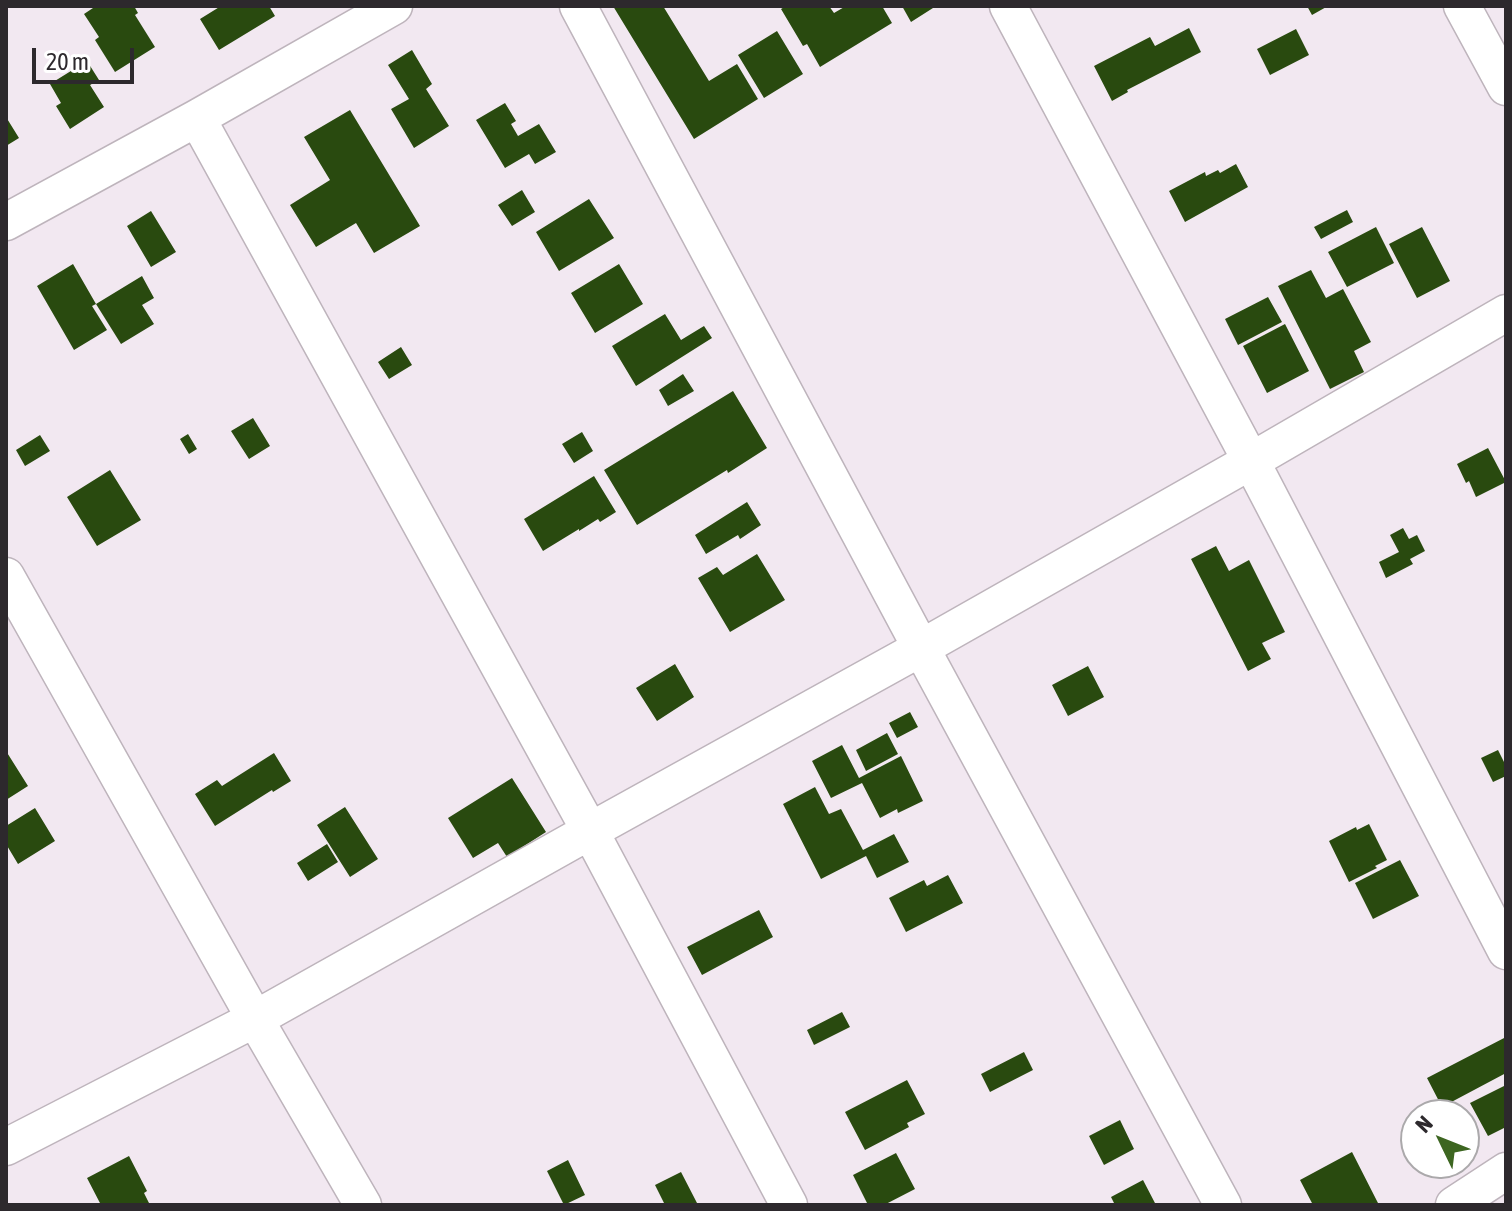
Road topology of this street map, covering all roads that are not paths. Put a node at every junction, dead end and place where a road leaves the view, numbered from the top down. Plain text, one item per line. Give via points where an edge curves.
1 (394, 6) edge
2 (578, 6) edge
3 (1008, 6) edge
4 (1462, 6) edge
5 (1506, 87) edge
6 (197, 118) junction
7 (6, 222) edge
8 (1506, 313) edge
9 (1251, 461) junction
10 (6, 576) edge
11 (921, 648) junction
12 (590, 831) junction
13 (1506, 951) edge
14 (255, 1019) junction
15 (6, 1147) edge
16 (1506, 1171) edge
17 (363, 1205) edge
18 (789, 1205) edge
19 (1223, 1205) edge
20 (1454, 1205) edge

1 - 6 street
2 - 11 street
3 - 9 street
4 - 5 street
6 - 7 street
6 - 12 street
8 - 9 street
9 - 11 street
9 - 13 street
10 - 14 street
11 - 12 street
11 - 19 street
12 - 14 street
12 - 18 street
14 - 15 street
14 - 17 street
16 - 20 street

